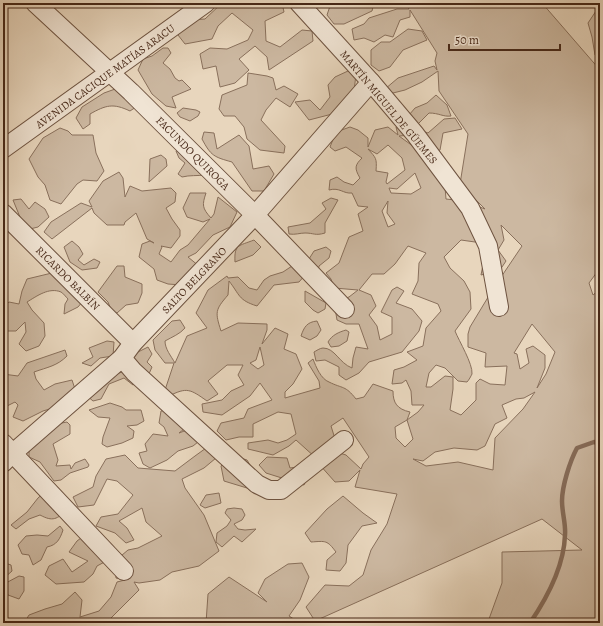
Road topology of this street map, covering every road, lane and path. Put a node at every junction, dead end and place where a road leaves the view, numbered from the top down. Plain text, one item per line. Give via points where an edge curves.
1 (35, 3) edge
2 (206, 3) edge
3 (300, 3) edge
4 (110, 71) junction
5 (371, 82) junction
6 (3, 148) edge
7 (3, 213) edge
8 (255, 215) junction
9 (499, 307) dead end
10 (345, 309) dead end
11 (133, 343) junction
12 (122, 358) junction
13 (344, 440) dead end
14 (6, 453) edge
15 (124, 571) dead end

1 - 4 street, FACUNDO QUIROGA
2 - 4 street, AVENIDA CACIQUE MATÍAS ARACU
3 - 5 street, MARTÍN MIGUEL DE GÜEMES
4 - 6 street, AVENIDA CACIQUE MATÍAS ARACU
4 - 8 street, FACUNDO QUIROGA
5 - 8 street, SALTO BELGRANO
5 - 9 street, MARTÍN MIGUEL DE GÜEMES via 415,134 470,208 488,246
7 - 11 street, RICARDO BALBÍN
8 - 10 street, FACUNDO QUIROGA
8 - 11 street, SALTO BELGRANO
11 - 12 street, SALTO BELGRANO
12 - 13 street via 134,372 257,484 269,490 281,490
12 - 14 street, SALTO BELGRANO
14 - 15 street

